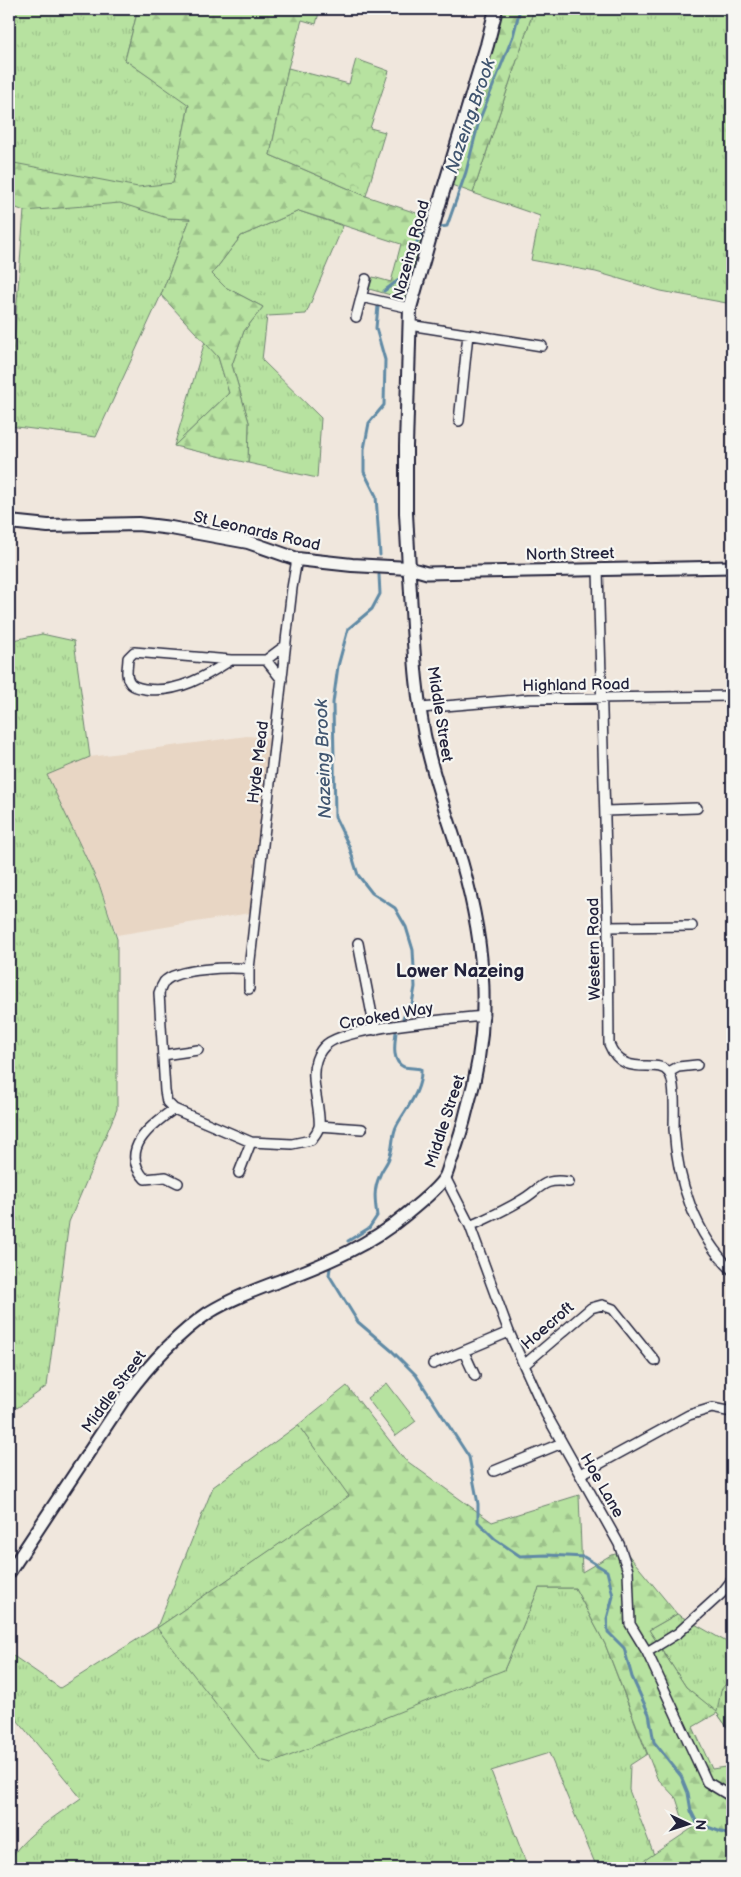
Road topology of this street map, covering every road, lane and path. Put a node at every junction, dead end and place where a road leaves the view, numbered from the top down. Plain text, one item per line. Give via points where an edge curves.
1 (496, 9) edge
2 (366, 279) dead end
3 (361, 297) junction
4 (410, 308) junction
5 (356, 317) dead end
6 (409, 325) junction
7 (468, 334) junction
8 (542, 346) dead end
9 (459, 421) dead end
10 (9, 522) edge
11 (297, 559) junction
12 (732, 567) edge
13 (410, 568) junction
14 (598, 569) junction
15 (286, 645) junction
16 (231, 660) junction
17 (266, 660) junction
18 (282, 680) junction
19 (732, 696) edge
20 (601, 699) junction
21 (421, 708) junction
22 (698, 808) dead end
23 (605, 811) junction
24 (692, 926) dead end
25 (608, 927) junction
26 (358, 943) dead end
27 (249, 969) junction
28 (249, 989) dead end
29 (484, 1016) junction
30 (375, 1030) junction
31 (198, 1050) dead end
32 (163, 1055) junction
33 (697, 1065) dead end
34 (669, 1072) junction
35 (174, 1109) junction
36 (319, 1126) junction
37 (362, 1129) dead end
38 (251, 1142) junction
39 (239, 1173) dead end
40 (444, 1178) junction
41 (569, 1182) dead end
42 (178, 1183) dead end
43 (470, 1226) junction
44 (732, 1270) edge
45 (509, 1332) junction
46 (464, 1352) junction
47 (655, 1361) dead end
48 (433, 1364) dead end
49 (524, 1365) junction
50 (475, 1376) dead end
51 (732, 1412) edge
52 (562, 1443) junction
53 (494, 1471) dead end
54 (581, 1474) junction
55 (9, 1573) edge
56 (732, 1580) edge
57 (647, 1652) junction
58 (732, 1799) edge

1 - 4 main road, Nazeing Road
2 - 3 street
3 - 4 street
3 - 5 street
4 - 6 main road, Nazeing Road
6 - 7 street
6 - 13 main road, Nazeing Road via 406,456
7 - 8 street
7 - 9 street
10 - 11 main road, St Leonards Road via 48,526 138,524 172,528 248,542
11 - 13 main road, St Leonards Road
11 - 15 street, Hyde Mead
12 - 14 street, North Street
13 - 14 street, North Street via 427,573
13 - 21 street, Middle Street
14 - 20 street, Western Road
15 - 17 street
15 - 18 street, Hyde Mead
16 - 16 street via 134,652 128,658 127,674 135,687 163,690 191,683
16 - 17 street
17 - 18 street
18 - 27 street, Hyde Mead
19 - 20 street, Highland Road
20 - 21 street, Highland Road via 528,699
20 - 23 street, Western Road
21 - 29 street, Middle Street via 427,749 461,861 478,934
22 - 23 street
23 - 25 street, Western Road
24 - 25 street
25 - 34 street, Western Road via 609,1044 622,1062
26 - 30 street
27 - 28 street, Hyde Mead
27 - 32 street via 212,968 174,976 164,982 159,993
29 - 30 street, Crooked Way
29 - 40 street, Middle Street via 472,1093
30 - 36 street, Crooked Way via 336,1038 320,1053 314,1064
31 - 32 street
32 - 35 street via 165,1091
33 - 34 street via 678,1066
34 - 44 street via 673,1080 674,1132 681,1173 710,1244
35 - 38 street
35 - 42 street via 150,1127 139,1141 135,1158 138,1172 145,1179 166,1177
36 - 37 street
36 - 38 street via 311,1140 292,1144
38 - 39 street
40 - 43 street, Hoe Lane
40 - 55 street, Middle Street via 403,1218 368,1241 208,1314 170,1345 126,1396
41 - 43 street via 556,1180 540,1185 522,1201
43 - 45 street, Hoe Lane
45 - 46 street
45 - 49 street, Hoe Lane
46 - 48 street
46 - 50 street
47 - 49 street, Hoecroft via 613,1309 602,1305 591,1308
49 - 52 street, Hoe Lane
51 - 54 street via 712,1408 689,1415
52 - 53 street
52 - 54 street, Hoe Lane
54 - 57 street, Hoe Lane via 619,1544 628,1571 630,1624
56 - 57 street via 678,1633
57 - 58 street, Hoe Lane via 707,1782

